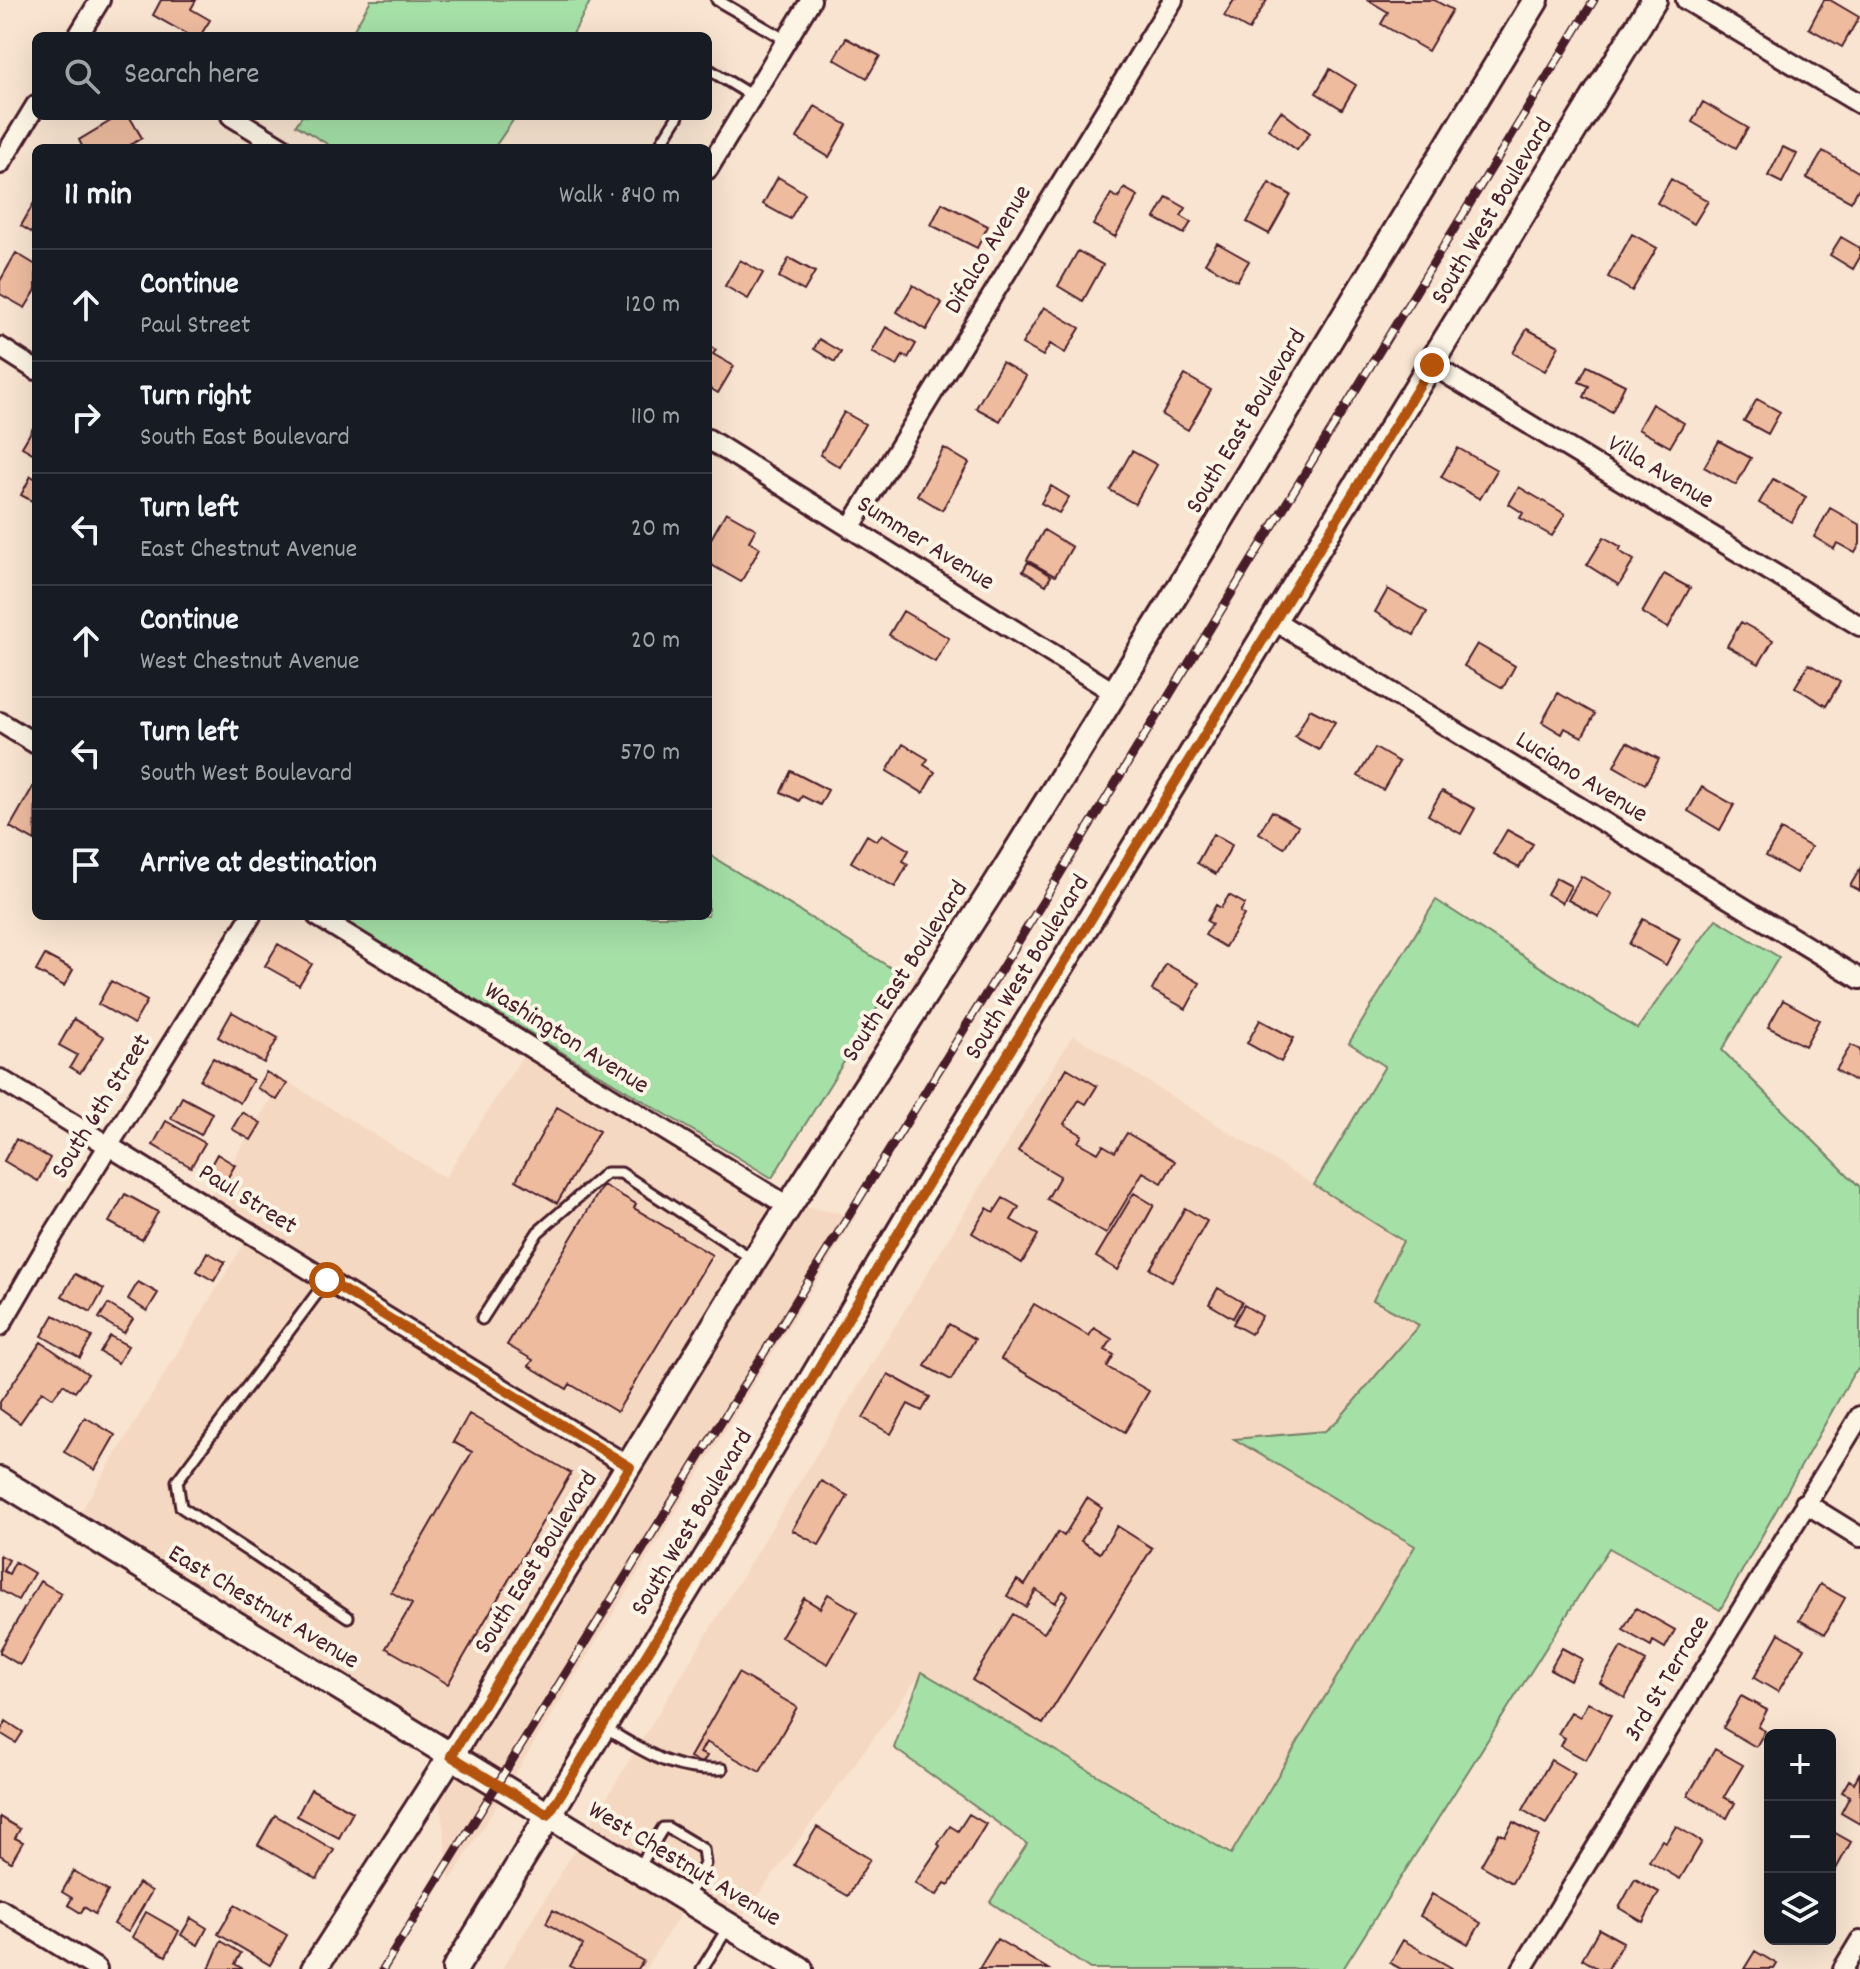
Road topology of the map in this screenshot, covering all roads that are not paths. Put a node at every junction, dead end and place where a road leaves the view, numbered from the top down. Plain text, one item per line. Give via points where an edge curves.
1 (100, 0) edge
2 (717, 0) edge
3 (811, 0) edge
4 (1173, 0) edge
5 (1536, 0) edge
6 (1654, 0) edge
7 (1686, 0) edge
8 (88, 32) edge
9 (786, 40) junction
10 (712, 71) edge
11 (752, 96) junction
12 (1860, 104) edge
13 (32, 112) edge
14 (238, 120) edge
15 (676, 120) edge
16 (276, 144) edge
17 (660, 144) edge
18 (712, 162) edge
19 (0, 164) edge
20 (0, 347) edge
21 (1432, 365) junction
22 (32, 367) edge
23 (712, 442) edge
24 (850, 528) junction
25 (1275, 621) junction
26 (1860, 626) edge
27 (1115, 693) junction
28 (0, 722) edge
29 (32, 742) edge
30 (249, 920) edge
31 (323, 920) edge
32 (1860, 979) edge
33 (0, 1079) edge
34 (109, 1146) junction
35 (788, 1206) junction
36 (754, 1260) junction
37 (327, 1280) junction
38 (482, 1319) dead end
39 (0, 1326) edge
40 (1860, 1416) edge
41 (630, 1467) junction
42 (0, 1480) edge
43 (1805, 1503) junction
44 (1860, 1537) edge
45 (348, 1617) dead end
46 (602, 1727) junction
47 (451, 1756) junction
48 (722, 1769) dead end
49 (497, 1784) joint
50 (548, 1815) junction
51 (638, 1870) junction
52 (686, 1899) junction
53 (0, 1909) edge
54 (729, 1926) junction
55 (1860, 1941) edge
56 (1850, 1966) edge
57 (97, 1969) edge
58 (314, 1969) edge
59 (455, 1969) edge
60 (702, 1969) edge
61 (800, 1969) edge
62 (1522, 1969) edge

1 - 8 street
2 - 9 lane
3 - 9 street
4 - 24 street, Difalco Avenue
5 - 27 main road, South East Boulevard
6 - 21 main road, South West Boulevard
7 - 12 street
9 - 11 street
10 - 11 lane
11 - 18 street
13 - 19 street
14 - 16 street
15 - 17 lane
20 - 22 street
21 - 25 main road, South West Boulevard
21 - 26 street, Villa Avenue
23 - 24 street, Summer Avenue
24 - 27 street, Summer Avenue
25 - 32 street, Luciano Avenue
25 - 46 main road, South West Boulevard
27 - 35 main road, South East Boulevard
28 - 29 street
30 - 34 street, South 6th Street
31 - 35 street, Washington Avenue
33 - 34 street, Paul Street
34 - 37 street, Paul Street
34 - 39 street, South 6th Street
35 - 36 main road, South East Boulevard
36 - 38 lane via 621,1173 606,1173 538,1232
36 - 41 main road, South East Boulevard
37 - 41 street, Paul Street
37 - 45 lane via 177,1481 181,1507
40 - 43 street, 3rd St Terrace
41 - 47 main road, South East Boulevard
42 - 47 main road, East Chestnut Avenue
43 - 44 street
43 - 62 street, 3rd St Terrace
46 - 48 lane via 669,1765
46 - 50 main road, South West Boulevard
47 - 49 main road, East Chestnut Avenue
47 - 58 main road, South East Boulevard
49 - 50 main road, West Chestnut Avenue
50 - 51 main road, West Chestnut Avenue
50 - 59 main road, South West Boulevard
51 - 52 main road, West Chestnut Avenue
51 - 52 lane via 663,1828 680,1835 703,1849 705,1859
52 - 54 main road, West Chestnut Avenue
53 - 57 street
54 - 60 lane
54 - 61 main road, West Chestnut Avenue
55 - 56 street

